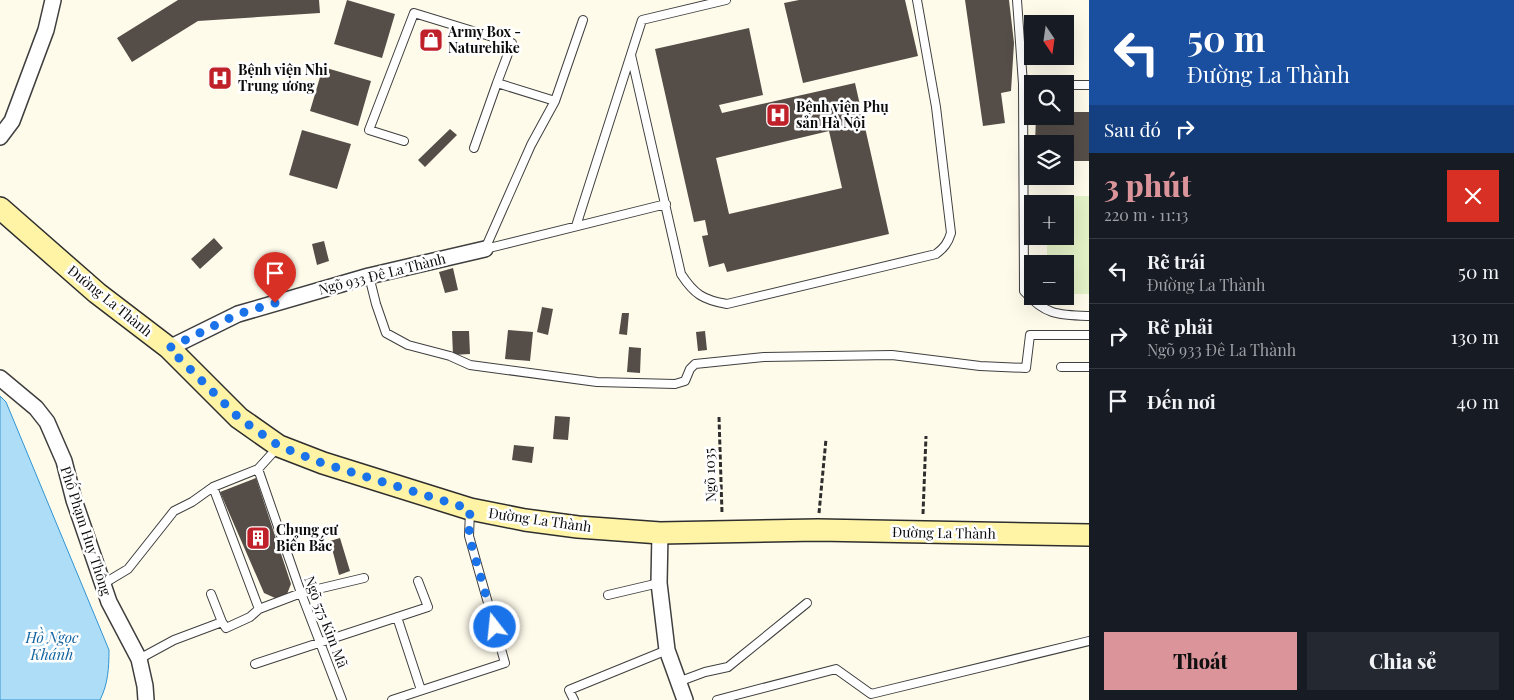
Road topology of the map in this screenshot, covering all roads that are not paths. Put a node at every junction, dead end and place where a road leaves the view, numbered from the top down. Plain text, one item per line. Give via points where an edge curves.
1 (53, 0) edge
2 (726, 0) edge
3 (916, 0) edge
4 (1017, 0) edge
5 (582, 20) dead end
6 (631, 55) junction
7 (497, 83) junction
8 (1022, 84) joint
9 (1074, 85) edge
10 (1089, 85) edge
11 (555, 101) junction
12 (0, 137) edge
13 (404, 141) dead end
14 (474, 148) dead end
15 (666, 204) junction
16 (0, 208) edge
17 (576, 226) junction
18 (485, 248) junction
19 (369, 276) junction
20 (1089, 316) edge
21 (1089, 334) edge
22 (169, 348) junction
23 (1089, 366) edge
24 (1061, 367) dead end
25 (0, 378) edge
26 (279, 446) junction
27 (258, 469) junction
28 (213, 486) junction
29 (470, 509) junction
30 (660, 532) junction
31 (1089, 536) edge
32 (364, 578) dead end
33 (418, 581) dead end
34 (660, 583) junction
35 (103, 584) junction
36 (301, 593) junction
37 (211, 594) dead end
38 (608, 595) dead end
39 (807, 603) dead end
40 (259, 609) junction
41 (397, 617) junction
42 (222, 622) junction
43 (1089, 641) edge
44 (320, 642) junction
45 (666, 650) junction
46 (139, 659) junction
47 (255, 664) dead end
48 (678, 682) junction
49 (421, 690) junction
50 (870, 697) edge
51 (146, 700) edge
52 (342, 700) edge
53 (392, 700) edge
54 (574, 700) edge
55 (685, 700) edge
56 (717, 700) edge

1 - 12 street via 46,30 12,121
2 - 6 lane via 642,20
3 - 15 lane via 936,107 951,233 944,248 936,254 727,304 711,302 691,289 681,274
4 - 8 lane
5 - 11 lane
6 - 15 lane
6 - 17 lane
7 - 11 lane
7 - 13 lane via 512,43 414,13 369,130
7 - 14 lane
8 - 20 lane via 1024,291 1036,304 1060,315
9 - 10 lane
11 - 18 lane via 531,145
15 - 17 lane
16 - 22 main road, Đường La Thành via 97,293
17 - 18 lane
18 - 19 street, Ngõ 933 Đê La Thành
19 - 21 lane via 386,333 408,345 470,365 598,382 675,384 685,381 695,364 764,357 892,355 1026,368 1030,335
19 - 22 street, Ngõ 933 Đê La Thành via 238,314
22 - 26 main road, Đường La Thành via 239,418
23 - 24 lane
25 - 35 street, Phố Phạm Huy Thông via 36,408 47,422 64,461
26 - 27 lane
26 - 29 main road, Đường La Thành via 322,463
27 - 28 lane
27 - 36 lane, Ngõ 575 Kim Mã
28 - 35 lane via 174,511 128,569
28 - 40 lane
29 - 30 main road, Đường La Thành via 578,527
29 - 49 lane via 469,536 505,663
30 - 31 main road, Đường La Thành via 818,530
30 - 34 street
32 - 36 lane
33 - 41 lane via 428,607
34 - 38 lane
34 - 45 street
35 - 46 street, Phố Phạm Huy Thông
36 - 40 lane
36 - 44 lane, Ngõ 575 Kim Mã
37 - 42 lane
39 - 48 lane via 728,667
40 - 42 lane via 226,628
41 - 44 lane
41 - 49 lane
42 - 46 lane via 174,640
43 - 50 lane
44 - 47 lane
44 - 52 lane, Ngõ 575 Kim Mã
45 - 48 street
45 - 54 lane via 569,690
46 - 51 street, Phố Phạm Huy Thông
48 - 55 street
49 - 53 lane
50 - 56 lane via 836,669

